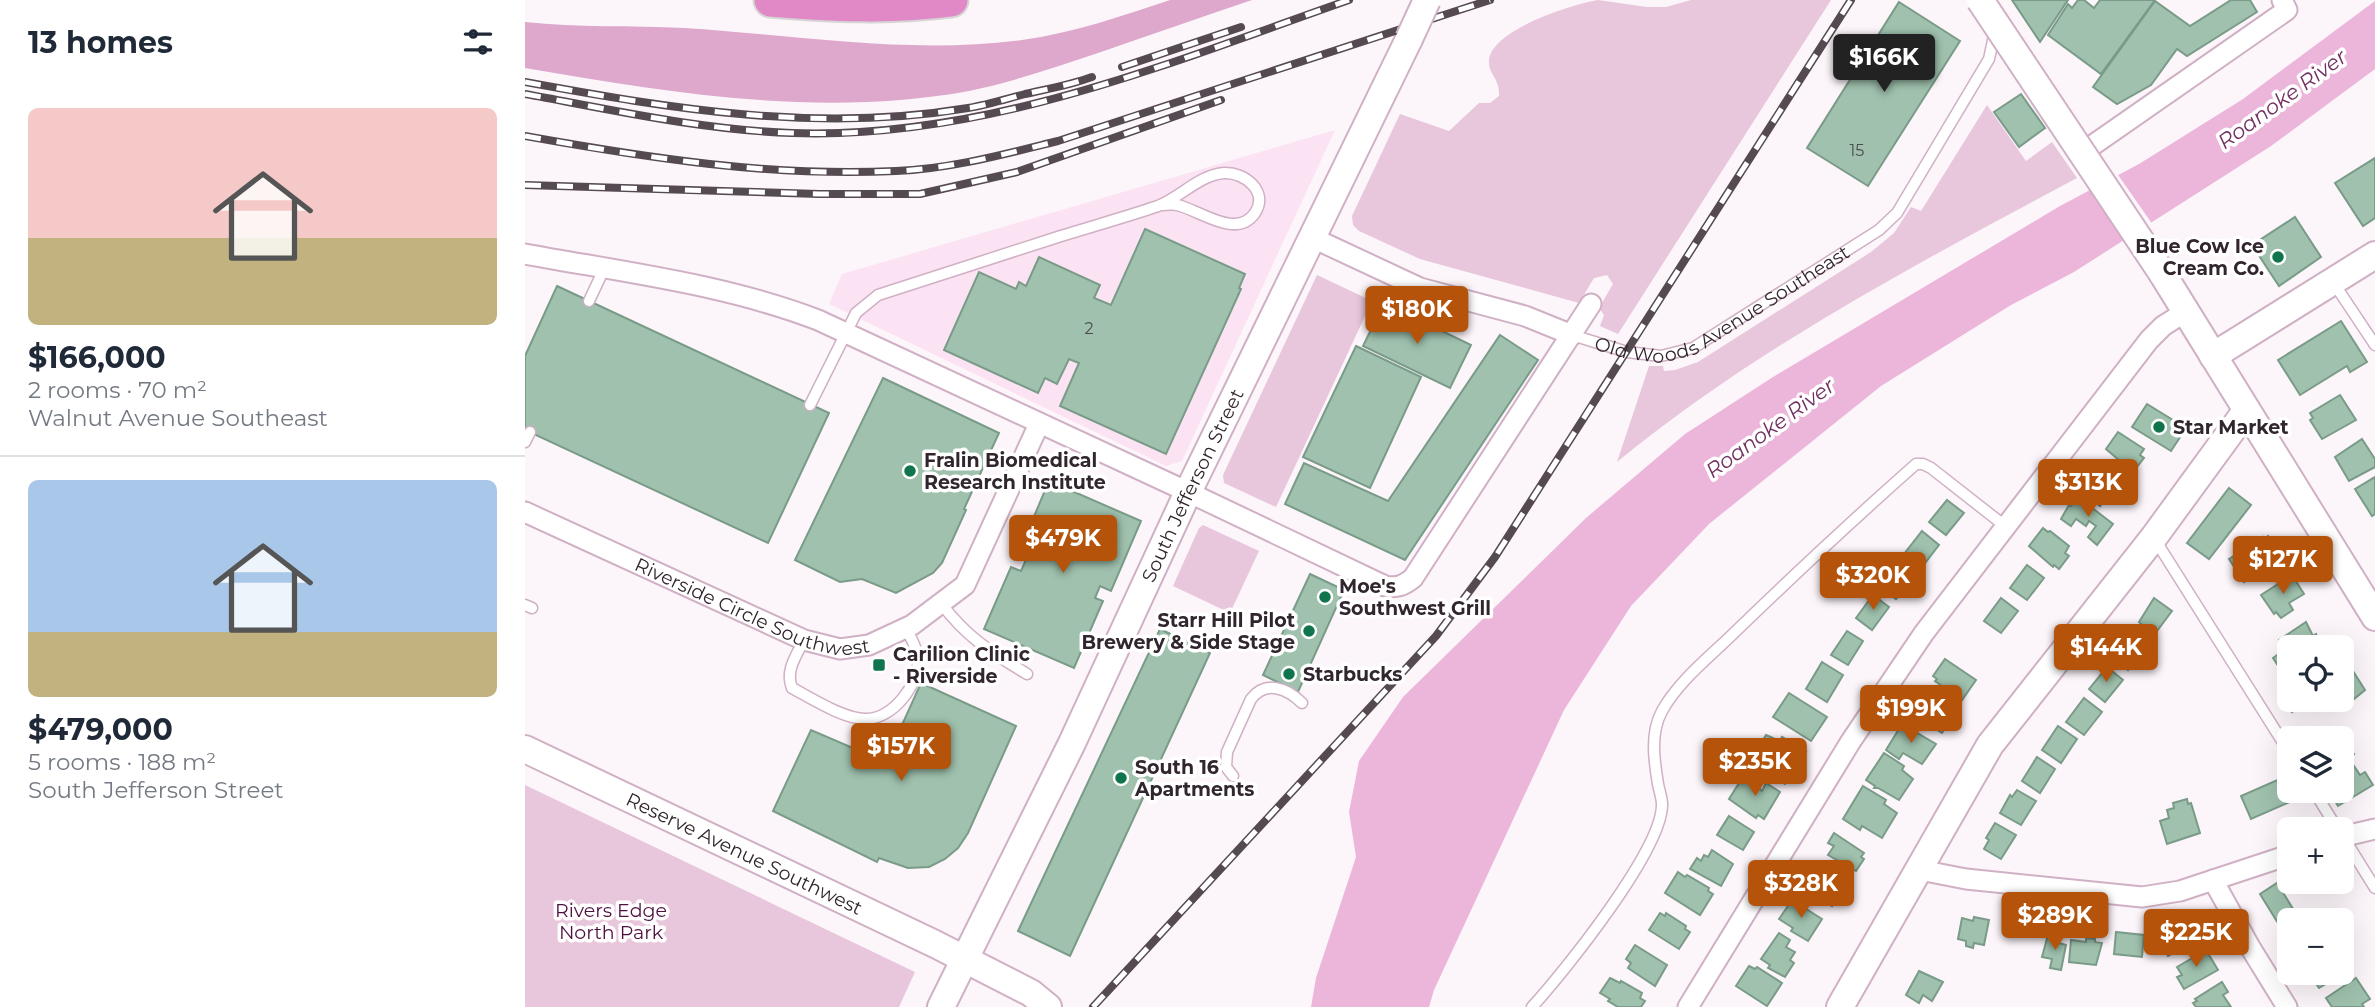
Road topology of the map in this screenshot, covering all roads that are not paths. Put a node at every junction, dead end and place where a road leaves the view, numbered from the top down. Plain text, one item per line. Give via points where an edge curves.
1 (771, 0) edge
2 (951, 0) edge
3 (1427, 0) edge
4 (2284, 5) edge
5 (1989, 6) edge
6 (2083, 152) junction
7 (1161, 205) junction
8 (1313, 238) junction
9 (525, 254) edge
10 (2375, 255) edge
11 (604, 269) junction
12 (2333, 282) junction
13 (589, 301) dead end
14 (1591, 304) dead end
15 (2185, 312) junction
16 (846, 333) junction
17 (1573, 335) junction
18 (2375, 345) edge
19 (2213, 356) junction
20 (810, 405) dead end
21 (2246, 411) junction
22 (1039, 424) junction
23 (530, 432) dead end
24 (525, 442) edge
25 (1188, 492) junction
26 (525, 512) edge
27 (2005, 526) junction
28 (2154, 537) junction
29 (941, 603) junction
30 (2375, 617) edge
31 (906, 628) junction
32 (804, 640) junction
33 (1027, 674) dead end
34 (1302, 703) dead end
35 (2277, 733) edge
36 (525, 749) edge
37 (1233, 776) dead end
38 (2375, 829) edge
39 (2354, 833) edge
40 (2354, 855) edge
41 (2277, 859) edge
42 (1920, 870) junction
43 (2213, 880) junction
44 (2375, 888) edge
45 (964, 959) junction
46 (941, 1007) edge
47 (1048, 1007) edge
48 (1532, 1007) edge
49 (1688, 1007) edge
50 (1840, 1007) edge
51 (2287, 1007) edge

1 - 2 highway via 856,5
3 - 8 main road, South Jefferson Street, bridge
4 - 6 street
5 - 6 main road, bridge
5 - 17 lane, Old Woods Avenue Southeast via 1989,59 1897,213 1879,230 1693,348 1661,356 1627,352
6 - 15 main road, bridge
7 - 7 lane via 1178,205 1236,224 1250,220 1259,208 1259,194 1251,181 1224,173 1208,177
7 - 16 lane via 879,295 856,313
8 - 17 street, Old Woods Avenue Southeast via 1420,288 1525,316
8 - 25 main road, South Jefferson Street
9 - 11 street
10 - 12 main road
11 - 13 lane
11 - 16 street via 777,304
12 - 18 lane
12 - 19 main road
14 - 17 street
15 - 19 main road
15 - 27 street via 2150,340
16 - 20 lane
16 - 22 street
17 - 25 street via 1405,585 1385,586
19 - 21 main road
21 - 28 main road
21 - 30 main road
22 - 25 street
22 - 29 street, Riverside Circle Southwest via 965,585
23 - 24 lane
25 - 45 main road, South Jefferson Street via 1072,743
26 - 32 street, Riverside Circle Southwest
27 - 48 lane via 1931,468 1916,464 1687,679 1655,724 1663,804 1659,824 1629,881 1562,975
27 - 49 street via 1924,633 1851,741
28 - 35 lane
28 - 42 main road via 1990,744
29 - 31 street, Riverside Circle Southwest
29 - 33 lane via 959,628
31 - 32 street, Riverside Circle Southwest via 869,645 840,649
31 - 32 lane via 919,662 905,696 895,708 867,719 835,710 792,688 788,679
34 - 37 lane via 1284,690 1257,692 1227,752 1226,767
36 - 45 main road, Reserve Avenue Southwest
38 - 39 street
40 - 44 lane
41 - 43 street
42 - 43 street via 2142,897
42 - 50 main road
43 - 51 street
45 - 46 main road, South Jefferson Street
45 - 47 main road, Reserve Avenue Southwest via 1031,993

